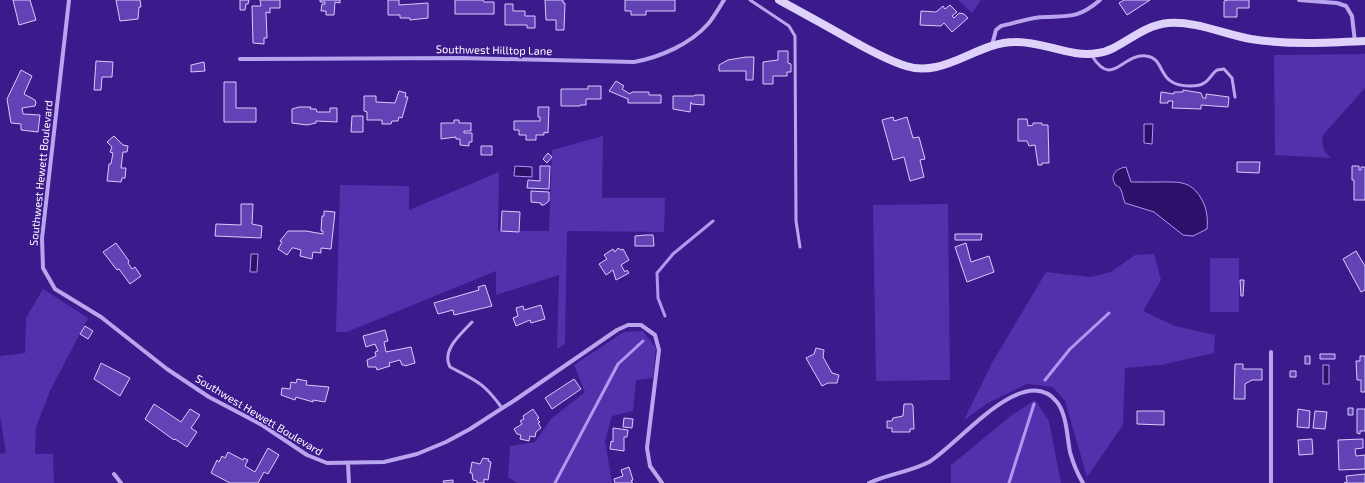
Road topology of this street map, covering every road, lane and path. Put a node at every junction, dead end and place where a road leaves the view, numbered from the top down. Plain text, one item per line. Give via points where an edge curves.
1 (69, 0) edge
2 (724, 0) edge
3 (750, 0) edge
4 (779, 0) edge
5 (1100, 0) edge
6 (1299, 0) edge
7 (1365, 41) edge
8 (1355, 42) junction
9 (992, 44) junction
10 (1091, 54) junction
11 (240, 59) dead end
12 (1235, 97) dead end
13 (800, 247) dead end
14 (472, 322) dead end
15 (1271, 352) dead end
16 (502, 408) junction
17 (348, 464) junction
18 (114, 474) dead end
19 (121, 483) edge
20 (348, 483) edge
21 (662, 483) edge
22 (869, 483) edge
23 (1083, 483) edge
24 (1271, 483) edge

1 - 17 street, Southwest Hewett Boulevard via 43,228 42,259 48,280 55,289 101,318 167,369 209,397 262,424 314,459 327,463
2 - 11 street, Southwest Hilltop Lane via 708,24 693,36 671,50 634,62 460,58
3 - 13 lane via 789,26 795,36 796,221
4 - 9 main road via 864,47 906,66 939,66
5 - 9 street via 1083,13 1072,17 1044,17 1001,26 996,30
6 - 8 street via 1346,6 1352,16
7 - 8 main road
8 - 10 main road via 1269,41 1169,23 1148,28 1111,48
9 - 10 main road via 1037,43 1075,53
10 - 12 lane via 1101,67 1108,70 1138,56 1153,57 1165,78 1179,85 1200,85 1209,80 1217,70 1224,69 1232,78
14 - 16 lane via 448,351 447,362 450,367 483,384
15 - 24 street
16 - 17 street, Southwest Hewett Boulevard via 470,429 417,454 384,462
16 - 21 street, Southwest Hewett Boulevard via 616,330 628,325 641,324 655,335 659,350 647,448 650,466
17 - 20 street
18 - 19 street
22 - 23 street via 930,461 1001,404 1018,394 1034,390 1045,392 1059,406 1073,464

